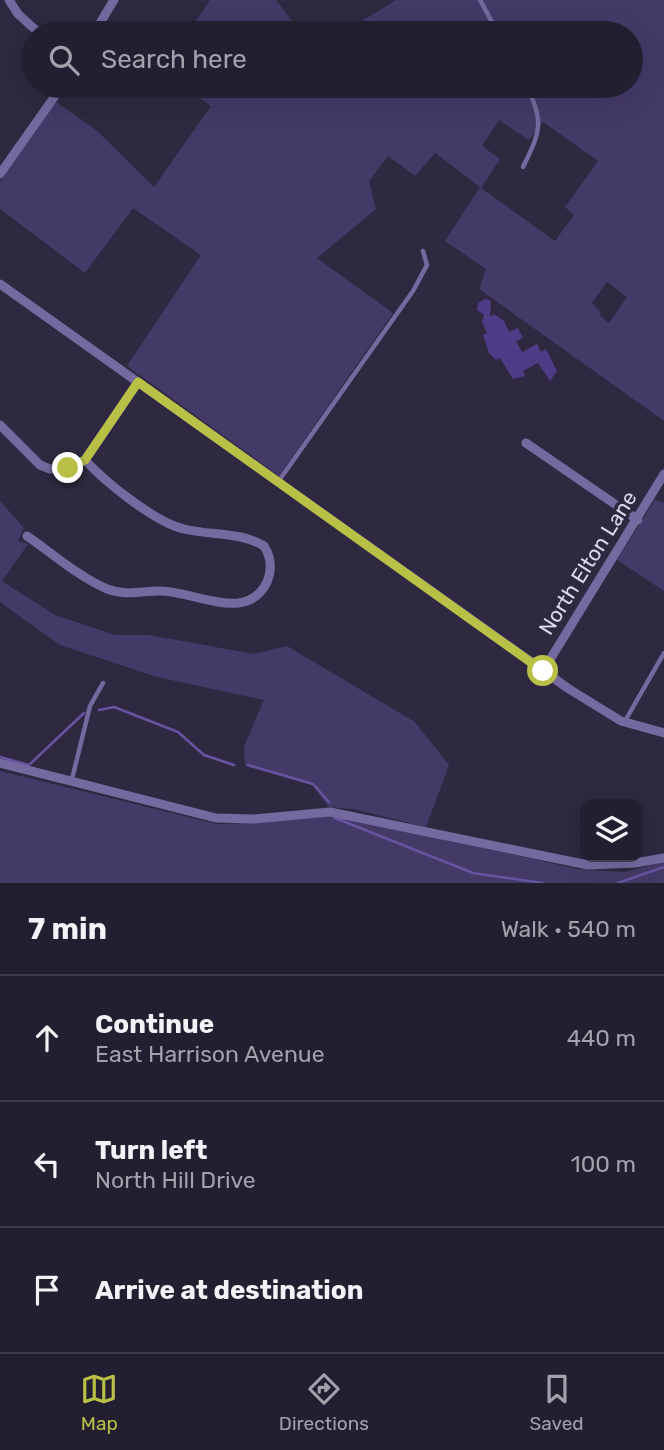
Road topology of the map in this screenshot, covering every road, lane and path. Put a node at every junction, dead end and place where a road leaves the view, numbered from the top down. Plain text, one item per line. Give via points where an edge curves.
1 (9, 0) edge
2 (114, 0) edge
3 (480, 0) edge
4 (26, 21) edge
5 (101, 21) edge
6 (491, 21) edge
7 (54, 98) edge
8 (532, 98) edge
9 (523, 167) dead end
10 (0, 174) edge
11 (423, 251) dead end
12 (0, 284) edge
13 (138, 382) junction
14 (0, 425) edge
15 (526, 443) dead end
16 (85, 460) junction
17 (664, 474) edge
18 (278, 483) junction
19 (638, 520) junction
20 (27, 536) dead end
21 (664, 653) edge
22 (543, 671) junction
23 (103, 683) dead end
24 (625, 722) junction
25 (664, 733) edge
26 (0, 763) edge
27 (72, 779) junction
28 (664, 858) edge

1 - 4 street
2 - 5 street
3 - 6 lane
7 - 10 street
8 - 9 lane via 539,110 539,130
11 - 18 lane via 427,265 413,291
12 - 13 street
13 - 16 street
13 - 18 street
14 - 16 street via 50,470
15 - 19 street
16 - 20 street via 120,491 167,522 183,529 235,534 264,546 269,578 259,594 238,604 168,592 107,589
17 - 19 street, North Elton Lane
18 - 22 street
19 - 22 street, North Elton Lane
21 - 24 lane
22 - 24 street
23 - 27 lane via 90,706
24 - 25 street
26 - 27 street
27 - 28 street via 216,818 330,812 589,865

